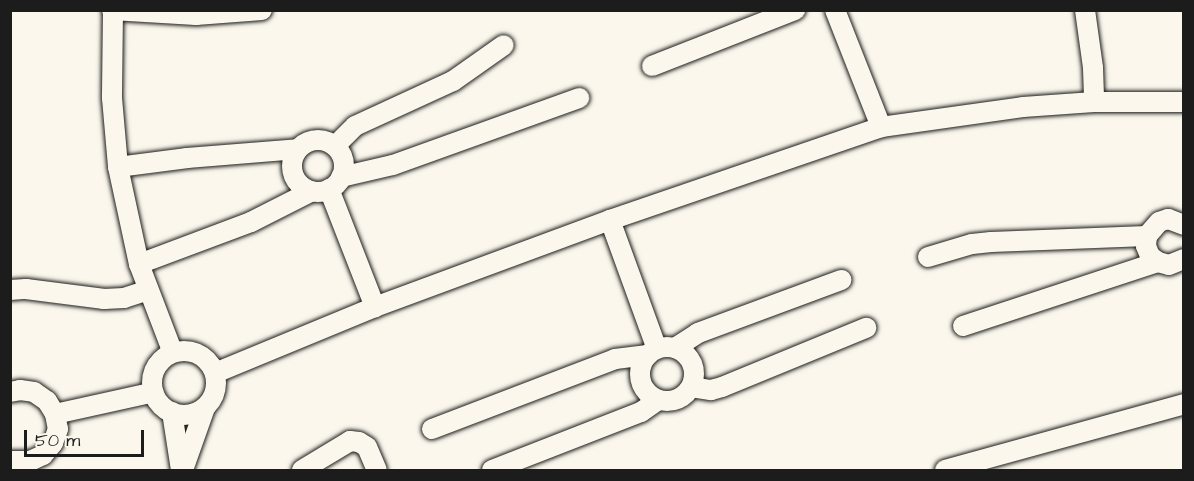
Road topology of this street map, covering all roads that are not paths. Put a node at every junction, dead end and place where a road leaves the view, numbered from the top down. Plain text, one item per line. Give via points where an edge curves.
1 (262, 10) edge
2 (795, 10) edge
3 (835, 10) edge
4 (1085, 10) edge
5 (112, 11) edge
6 (504, 45) dead end
7 (652, 66) dead end
8 (579, 98) dead end
9 (1094, 102) junction
10 (1184, 102) edge
11 (881, 127) junction
12 (334, 146) junction
13 (297, 149) junction
14 (118, 167) junction
15 (328, 186) junction
16 (610, 220) junction
17 (1184, 225) edge
18 (1147, 236) junction
19 (928, 257) dead end
20 (1158, 262) junction
21 (139, 264) junction
22 (1182, 264) edge
23 (841, 279) dead end
24 (10, 290) edge
25 (148, 290) junction
26 (375, 307) junction
27 (963, 326) dead end
28 (866, 328) dead end
29 (660, 350) junction
30 (173, 353) junction
31 (215, 373) junction
32 (691, 387) junction
33 (10, 392) edge
34 (154, 392) junction
35 (658, 400) junction
36 (1184, 404) edge
37 (205, 408) junction
38 (172, 412) junction
39 (55, 414) junction
40 (432, 429) dead end
41 (10, 460) edge
42 (979, 466) edge
43 (182, 471) edge
44 (302, 471) edge
45 (376, 471) edge
46 (492, 471) edge
47 (945, 471) edge

1 - 5 street via 196,15
2 - 7 street
3 - 11 street
4 - 9 street via 1094,68
5 - 14 street via 112,98
6 - 12 street via 453,81 355,126
8 - 15 street
9 - 10 street
9 - 11 street via 964,114
11 - 16 street
12 - 13 street via 311,140
12 - 15 street via 343,160
13 - 14 street
13 - 15 street via 293,157 297,182
14 - 21 street
15 - 21 street via 251,222
15 - 26 street
16 - 26 street
16 - 29 street
17 - 18 street via 1168,219 1159,222
18 - 19 street via 991,242
18 - 20 street via 1150,256
20 - 22 street
20 - 27 street
21 - 25 street
23 - 29 street
24 - 25 street via 104,299 124,298
25 - 30 street
26 - 31 street
28 - 32 street via 722,387
29 - 32 street via 684,353 694,369
29 - 35 street via 639,371 650,396
29 - 40 street via 615,359
30 - 31 street via 198,354
30 - 34 street via 155,370
31 - 37 street via 215,392
32 - 35 street via 677,400
33 - 39 street via 34,392 47,401
34 - 38 street via 158,401
34 - 39 street
35 - 46 street via 632,416
36 - 42 street
37 - 38 street via 183,415
37 - 43 street
38 - 43 street
39 - 41 street via 58,429 44,455 30,461
42 - 47 street
44 - 45 street via 350,441 367,447

